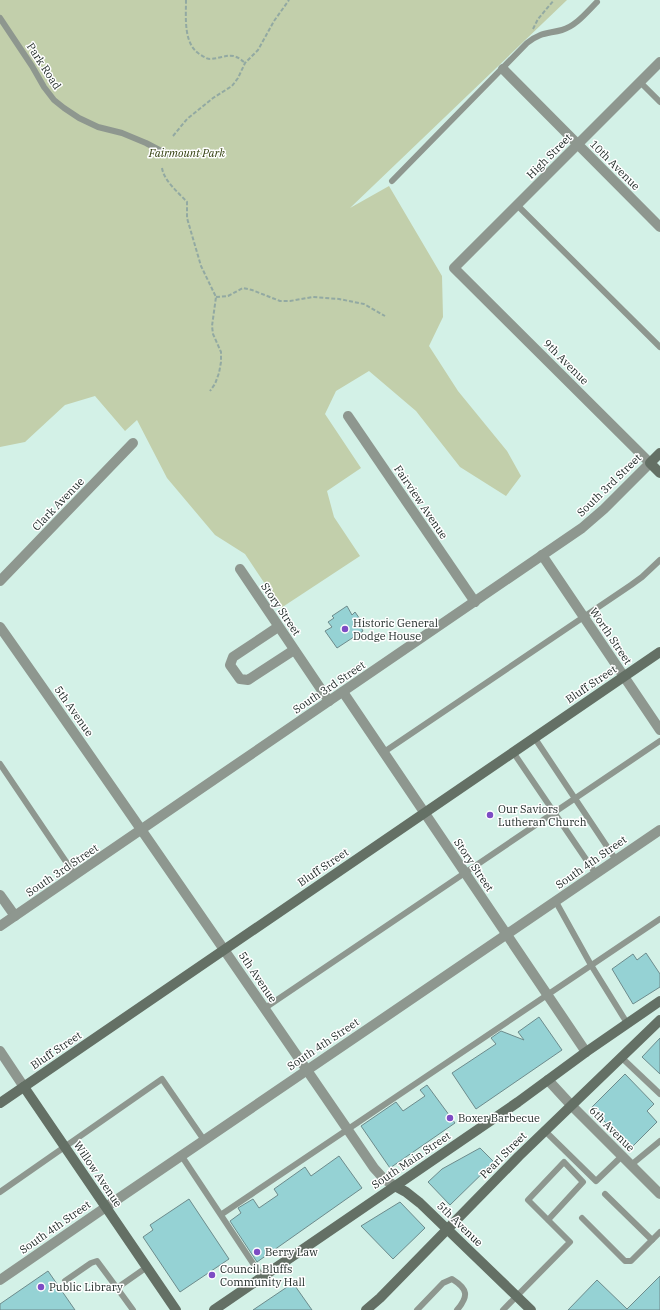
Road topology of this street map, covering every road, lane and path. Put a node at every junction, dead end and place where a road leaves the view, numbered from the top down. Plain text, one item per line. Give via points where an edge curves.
1 (186, 0) edge
2 (289, 0) edge
3 (554, 0) edge
4 (597, 2) dead end
5 (0, 18) edge
6 (527, 43) junction
7 (660, 62) edge
8 (244, 63) junction
9 (503, 69) junction
10 (640, 82) junction
11 (660, 102) edge
12 (173, 136) dead end
13 (577, 144) junction
14 (167, 154) dead end
15 (162, 168) dead end
16 (392, 181) dead end
17 (517, 205) junction
18 (660, 227) edge
19 (454, 268) joint
20 (216, 297) junction
21 (385, 316) dead end
22 (660, 347) edge
23 (210, 391) dead end
24 (348, 416) dead end
25 (133, 443) dead end
26 (660, 453) edge
27 (650, 463) junction
28 (660, 473) edge
29 (542, 555) junction
30 (660, 560) edge
31 (240, 569) dead end
32 (0, 581) edge
33 (475, 602) junction
34 (584, 616) junction
35 (0, 626) edge
36 (278, 627) junction
37 (294, 650) junction
38 (660, 652) edge
39 (624, 676) junction
40 (343, 692) junction
41 (329, 702) junction
42 (660, 730) edge
43 (534, 737) junction
44 (660, 741) edge
45 (384, 752) junction
46 (513, 752) junction
47 (0, 764) edge
48 (576, 798) junction
49 (424, 812) junction
50 (555, 813) junction
51 (142, 829) junction
52 (660, 830) edge
53 (616, 860) junction
54 (465, 873) junction
55 (596, 874) junction
56 (75, 875) junction
57 (0, 895) edge
58 (556, 902) junction
59 (15, 916) junction
60 (660, 919) edge
61 (0, 926) edge
62 (506, 935) junction
63 (224, 949) junction
64 (591, 965) junction
65 (548, 995) junction
66 (660, 1001) edge
67 (265, 1008) junction
68 (660, 1020) edge
69 (627, 1023) junction
70 (0, 1051) edge
71 (586, 1052) junction
72 (622, 1058) junction
73 (306, 1070) junction
74 (548, 1080) junction
75 (24, 1086) junction
76 (660, 1094) edge
77 (0, 1103) edge
78 (570, 1105) junction
79 (347, 1130) junction
80 (545, 1131) junction
81 (204, 1140) junction
82 (660, 1141) edge
83 (65, 1148) junction
84 (181, 1155) junction
85 (622, 1156) junction
86 (631, 1165) junction
87 (395, 1186) junction
88 (0, 1192) edge
89 (605, 1194) dead end
90 (660, 1194) edge
91 (106, 1207) junction
92 (222, 1214) junction
93 (582, 1218) dead end
94 (548, 1220) junction
95 (448, 1229) junction
96 (660, 1232) edge
97 (652, 1240) junction
98 (147, 1267) junction
99 (262, 1277) junction
100 (0, 1280) edge
101 (65, 1281) dead end
102 (118, 1288) junction
103 (517, 1296) junction
104 (133, 1310) edge
105 (176, 1310) edge
106 (214, 1310) edge
107 (366, 1310) edge
108 (417, 1310) edge
109 (457, 1310) edge
110 (503, 1310) edge
111 (531, 1310) edge

1 - 8 path via 190,42 199,54 208,59 230,55 238,57
2 - 8 path via 258,50
3 - 6 path via 538,19
4 - 6 lane via 572,26 541,34
5 - 14 lane, Park Road via 54,100 79,118 98,127 122,133
6 - 9 lane
7 - 10 street, High Street
8 - 12 path via 232,86 188,119
9 - 13 street, 10th Avenue
9 - 16 lane
10 - 11 lane
10 - 13 street, High Street
13 - 17 street, High Street
13 - 18 street, 10th Avenue
15 - 20 path via 167,181 187,202 189,226 200,266
17 - 19 street, High Street
17 - 22 lane
19 - 27 street, 9th Avenue
20 - 21 path via 228,296 243,288 280,301 313,297 364,304
20 - 23 path via 212,326 222,362
24 - 33 street, Fairview Avenue
25 - 32 street, Clark Avenue
26 - 27 main road, South 3rd Street
27 - 28 main road, 9th Avenue
27 - 29 street, South 3rd Street via 582,528
29 - 33 street, South 3rd Street
29 - 34 street, Worth Street
30 - 34 lane via 642,577
31 - 36 street, Story Street
33 - 40 street, South 3rd Street
34 - 39 street, Worth Street
34 - 45 lane
35 - 51 street, 5th Avenue
36 - 37 street, Story Street
36 - 37 street via 233,657 230,665 240,679 248,680
37 - 41 street, Story Street
38 - 39 main road, Bluff Street
39 - 42 street, Worth Street
39 - 43 main road, Bluff Street
40 - 41 street, South 3rd Street
40 - 45 street, Story Street
41 - 51 street, South 3rd Street
43 - 46 main road, Bluff Street
43 - 48 lane
44 - 48 lane
45 - 49 street, Story Street
46 - 49 main road, Bluff Street
46 - 50 lane
47 - 56 lane
48 - 50 lane
48 - 53 lane
49 - 54 street, Story Street
49 - 63 main road, Bluff Street
50 - 54 lane
50 - 55 lane
51 - 56 street, South 3rd Street
51 - 63 street, 5th Avenue
52 - 53 street, South 4th Street
53 - 55 street, South 4th Street
54 - 62 street, Story Street
54 - 67 lane
55 - 58 street, South 4th Street
56 - 59 street, South 3rd Street
57 - 59 street
58 - 62 street, South 4th Street
58 - 64 lane
59 - 61 street, South 3rd Street
60 - 64 lane
62 - 65 street, Story Street
62 - 73 street, South 4th Street
63 - 67 street, 5th Avenue
63 - 75 main road, Bluff Street
64 - 65 lane
64 - 69 lane
65 - 71 street, Story Street
65 - 79 lane
66 - 69 main road, South Main Street
67 - 73 street, 5th Avenue
68 - 72 main road, Pearl Street
69 - 71 main road, South Main Street
70 - 75 street, Willow Avenue
71 - 74 main road, South Main Street
72 - 76 lane
72 - 78 main road, Pearl Street
73 - 79 street, 5th Avenue
73 - 81 street, South 4th Street
74 - 78 street, 6th Avenue
74 - 87 main road, South Main Street
75 - 77 main road, Bluff Street
75 - 83 main road, Willow Avenue
78 - 80 main road, Pearl Street
78 - 85 street, 6th Avenue
79 - 87 street, 5th Avenue via 374,1168
79 - 92 lane
80 - 85 lane via 596,1181
80 - 95 main road, Pearl Street
81 - 83 lane via 162,1079
81 - 84 street, South 4th Street
82 - 86 lane
83 - 88 lane
83 - 91 main road, Willow Avenue
84 - 91 street, South 4th Street
84 - 92 lane
85 - 86 street, 6th Avenue
86 - 90 street, 6th Avenue
87 - 95 main road, 5th Avenue via 416,1199
87 - 99 main road, South Main Street
89 - 97 lane
91 - 98 main road, Willow Avenue
91 - 100 street, South 4th Street
92 - 99 lane
93 - 97 lane via 625,1260 631,1261
94 - 94 lane via 528,1200 564,1162 583,1182
94 - 103 lane via 570,1242
95 - 103 main road, 5th Avenue
95 - 107 main road, Pearl Street
96 - 97 lane
98 - 102 lane
98 - 105 main road, Willow Avenue
99 - 106 main road, South Main Street
101 - 102 lane via 97,1261
102 - 104 lane
103 - 110 lane
103 - 111 main road, 5th Avenue
108 - 109 lane via 442,1283 452,1279 466,1294

